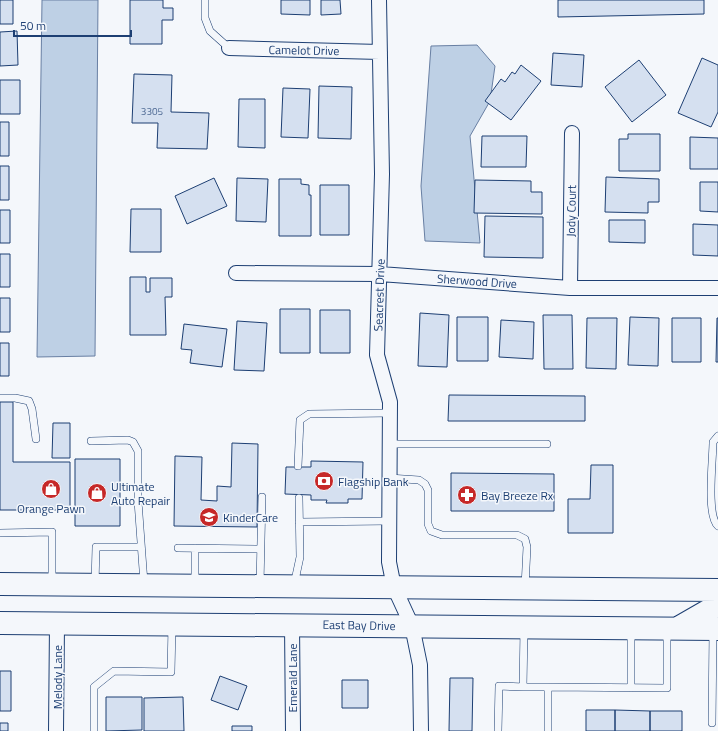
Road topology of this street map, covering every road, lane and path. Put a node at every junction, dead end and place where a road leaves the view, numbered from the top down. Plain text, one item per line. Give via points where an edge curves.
1 (205, 0) edge
2 (379, 0) edge
3 (229, 48) joint
4 (380, 52) junction
5 (572, 133) dead end
6 (236, 273) dead end
7 (380, 274) junction
8 (570, 288) junction
9 (718, 288) edge
10 (0, 398) edge
11 (390, 413) junction
12 (718, 436) edge
13 (36, 439) dead end
14 (91, 441) dead end
15 (390, 444) junction
16 (547, 444) dead end
17 (298, 466) dead end
18 (389, 478) junction
19 (262, 497) dead end
20 (299, 498) dead end
21 (389, 521) junction
22 (299, 522) junction
23 (718, 526) edge
24 (0, 533) edge
25 (141, 547) junction
26 (178, 548) dead end
27 (195, 548) junction
28 (260, 549) junction
29 (0, 584) edge
30 (52, 584) junction
31 (95, 585) junction
32 (144, 585) junction
33 (194, 585) junction
34 (260, 586) junction
35 (294, 586) junction
36 (394, 587) junction
37 (525, 588) junction
38 (718, 590) edge
39 (718, 604) edge
40 (0, 623) edge
41 (57, 624) junction
42 (172, 624) junction
43 (292, 624) junction
44 (412, 626) junction
45 (524, 627) junction
46 (631, 628) junction
47 (673, 628) junction
48 (716, 629) edge
49 (523, 687) junction
50 (548, 687) junction
51 (631, 688) junction
52 (712, 723) dead end
53 (56, 731) edge
54 (94, 731) edge
55 (293, 731) edge
56 (421, 731) edge
57 (498, 731) edge
58 (548, 731) edge

1 - 3 lane via 205,18 210,31
2 - 4 street, Seacrest Drive
3 - 4 street, Camelot Drive
4 - 7 street, Seacrest Drive
5 - 8 street, Jody Court
6 - 7 street, Sherwood Drive
7 - 8 street, Sherwood Drive
7 - 11 street, Seacrest Drive via 377,355 390,402
8 - 9 street, Sherwood Drive
10 - 13 lane via 29,401
11 - 15 street, Seacrest Drive
11 - 17 lane via 309,414 300,420
12 - 23 lane via 713,442 711,503
14 - 25 lane via 128,440 133,442 138,451
15 - 16 lane
15 - 18 street, Seacrest Drive
18 - 21 street, Seacrest Drive
18 - 37 lane via 419,480 426,484 430,531 442,535 517,536 525,539
19 - 28 lane
20 - 22 lane
21 - 22 lane
21 - 36 street, Seacrest Drive via 389,562
22 - 35 lane via 300,557
24 - 30 lane via 52,532
25 - 31 lane via 96,547
25 - 32 lane
26 - 27 lane
27 - 28 lane
27 - 33 lane
28 - 34 lane
29 - 30 main road
30 - 31 main road
31 - 32 main road
32 - 33 main road
33 - 34 main road
34 - 35 main road
35 - 36 main road
36 - 37 main road
36 - 44 street, Seacrest Drive
37 - 38 main road
39 - 47 main road
40 - 41 main road, East Bay Drive
41 - 42 main road, East Bay Drive
41 - 53 street, Melody Lane
42 - 43 main road, East Bay Drive
42 - 54 lane via 171,672 114,671 94,687
43 - 44 main road, East Bay Drive
43 - 55 street, Emerald Lane
44 - 45 main road, East Bay Drive
44 - 56 street, Seacrest Drive via 420,665
45 - 46 main road, East Bay Drive
45 - 49 lane
46 - 47 main road, East Bay Drive
46 - 51 lane
47 - 48 main road, East Bay Drive
47 - 51 lane via 667,688
48 - 52 lane
49 - 50 lane
49 - 57 lane via 499,686
50 - 51 lane
50 - 58 lane

